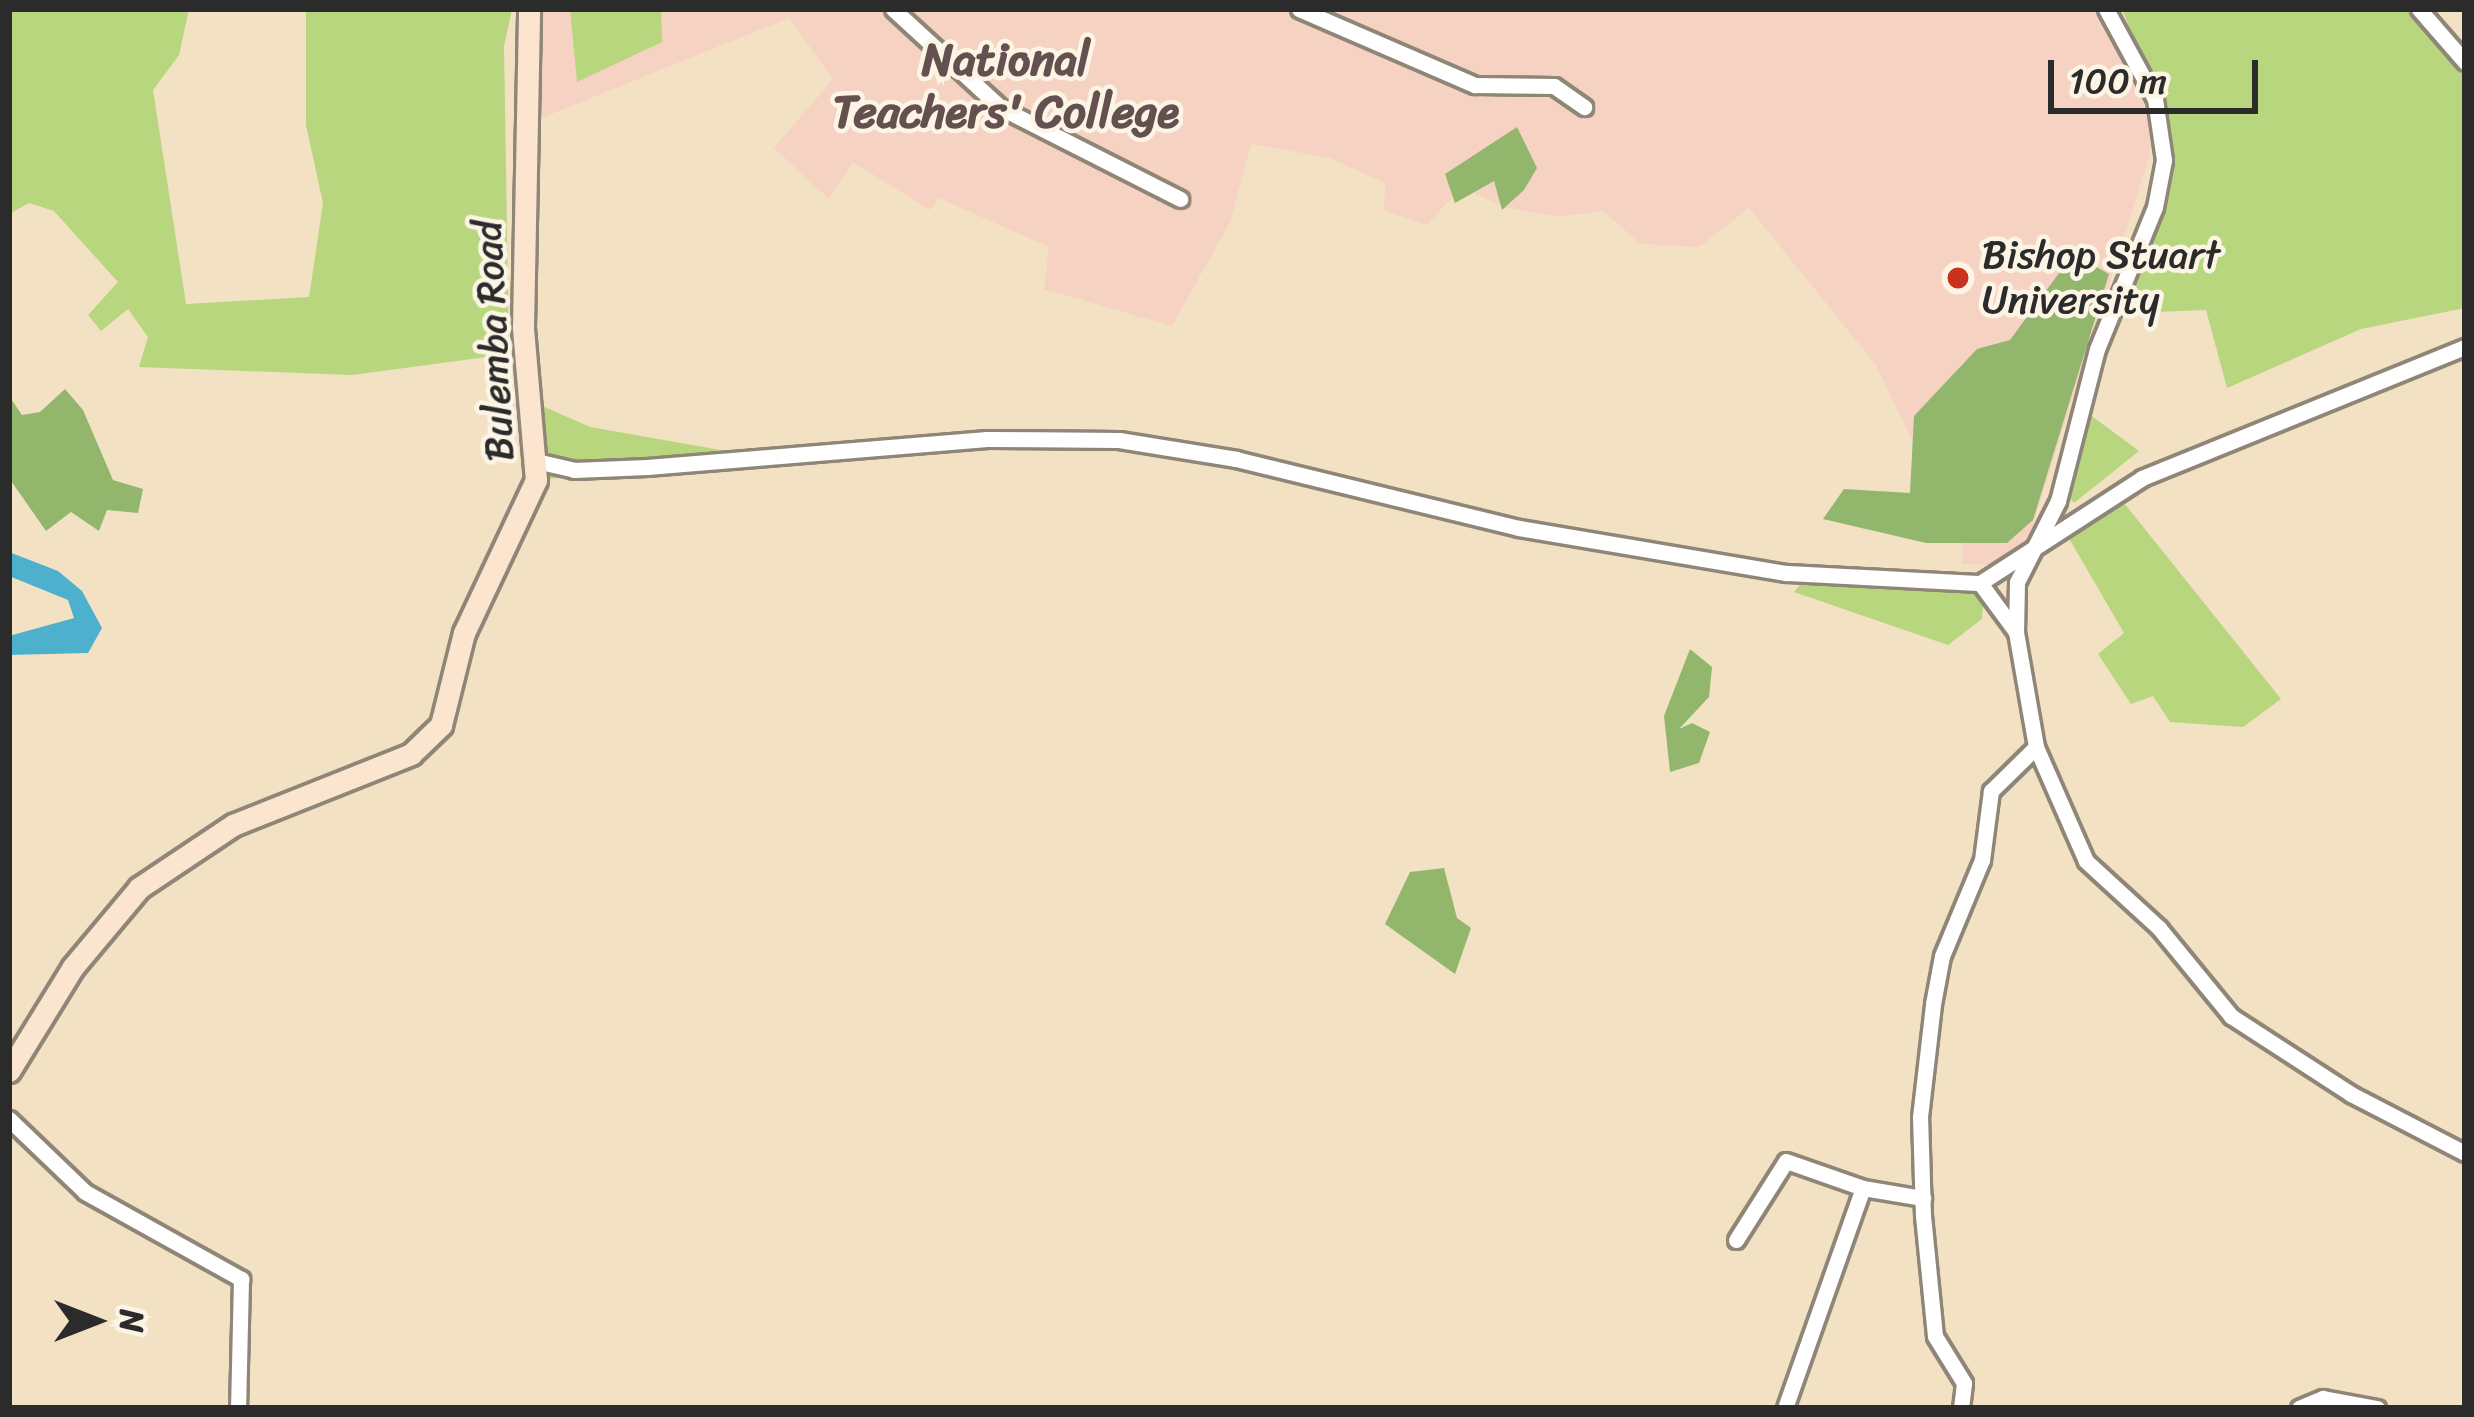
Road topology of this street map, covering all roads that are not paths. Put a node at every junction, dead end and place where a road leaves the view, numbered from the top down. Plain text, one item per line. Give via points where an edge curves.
1 (529, 9) edge
2 (893, 9) edge
3 (1298, 9) edge
4 (2106, 9) edge
5 (2419, 9) edge
6 (2465, 62) edge
7 (1584, 107) dead end
8 (1180, 199) dead end
9 (2465, 347) edge
10 (536, 461) junction
11 (2026, 556) junction
12 (1980, 583) junction
13 (2016, 632) junction
14 (2036, 747) junction
15 (9, 1071) edge
16 (9, 1119) edge
17 (2465, 1153) edge
18 (1863, 1188) junction
19 (1923, 1198) junction
20 (1736, 1240) dead end
21 (238, 1408) edge
22 (1785, 1408) edge
23 (1961, 1408) edge
24 (2299, 1408) edge
25 (2377, 1408) edge

1 - 10 main road, Bulemba Road via 524,327
2 - 8 street via 1001,108
3 - 7 street via 1475,85 1554,86
4 - 11 street via 2155,99 2161,188 2097,349 2058,501
5 - 6 street
9 - 11 street via 2142,478
10 - 12 street via 574,470 987,439 1119,440 1236,459 1520,528 1786,573
10 - 15 main road, Bulemba Road via 529,505 464,633 436,735 410,754 289,798 170,864 107,923
11 - 12 street
11 - 13 street
12 - 13 street
13 - 14 street
14 - 17 street via 2086,861 2159,928 2231,1016 2351,1094
14 - 19 street via 1991,791 1982,860 1942,956 1920,1117
16 - 21 street via 85,1192 242,1279
18 - 19 street
18 - 20 street via 1786,1161
18 - 22 street
19 - 23 street via 1935,1336 1964,1382
24 - 25 street via 2323,1398

